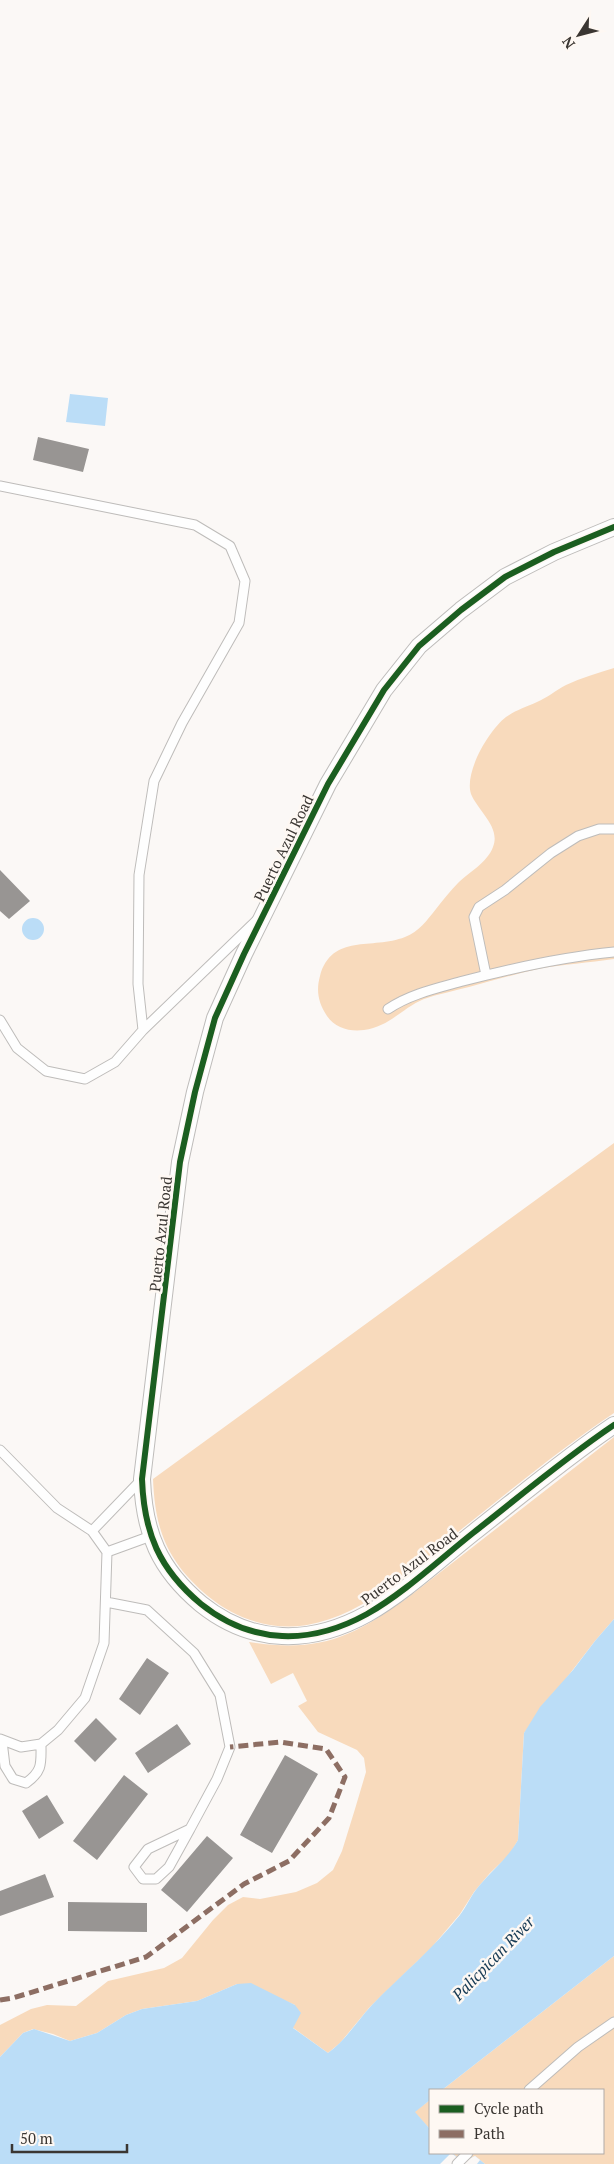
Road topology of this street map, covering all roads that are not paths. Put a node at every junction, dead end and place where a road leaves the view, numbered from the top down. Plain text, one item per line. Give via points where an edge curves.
1 (0, 486) edge
2 (614, 527) edge
3 (614, 829) edge
4 (265, 912) junction
5 (614, 952) edge
6 (486, 975) junction
7 (388, 1009) dead end
8 (0, 1020) edge
9 (143, 1030) junction
10 (614, 1425) edge
11 (0, 1450) edge
12 (142, 1479) junction
13 (92, 1531) junction
14 (151, 1536) junction
15 (106, 1552) junction
16 (106, 1602) junction
17 (1, 1740) edge
18 (41, 1744) junction
19 (190, 1829) junction
20 (614, 2022) edge
21 (531, 2089) edge
22 (467, 2154) edge
23 (457, 2164) edge

1 - 9 lane via 195,525 230,546 246,581 239,622 182,723 154,781 139,875 138,984
2 - 4 street, Puerto Azul Road via 505,577 419,646 384,690 328,784
3 - 6 lane via 578,836 479,907 474,917
4 - 9 lane
4 - 12 street, Puerto Azul Road via 215,1018 195,1092 180,1162
5 - 6 lane via 538,963
6 - 7 lane via 409,998
8 - 9 lane via 17,1048 46,1071 85,1079 115,1062
10 - 14 street, Puerto Azul Road via 368,1614 308,1635 254,1633 212,1613 183,1589 169,1572
11 - 13 lane via 57,1508
12 - 13 lane
12 - 14 street, Puerto Azul Road
13 - 15 lane
14 - 15 lane
15 - 16 lane
16 - 18 lane via 104,1643 85,1698 58,1730
16 - 19 lane via 147,1610 194,1653 220,1696 230,1747
17 - 18 lane via 20,1747
17 - 18 lane via 5,1766 12,1779 26,1783 37,1775 41,1765
19 - 19 lane via 148,1849 134,1867 143,1880 156,1879 168,1867
20 - 21 lane via 578,2047
22 - 23 lane

